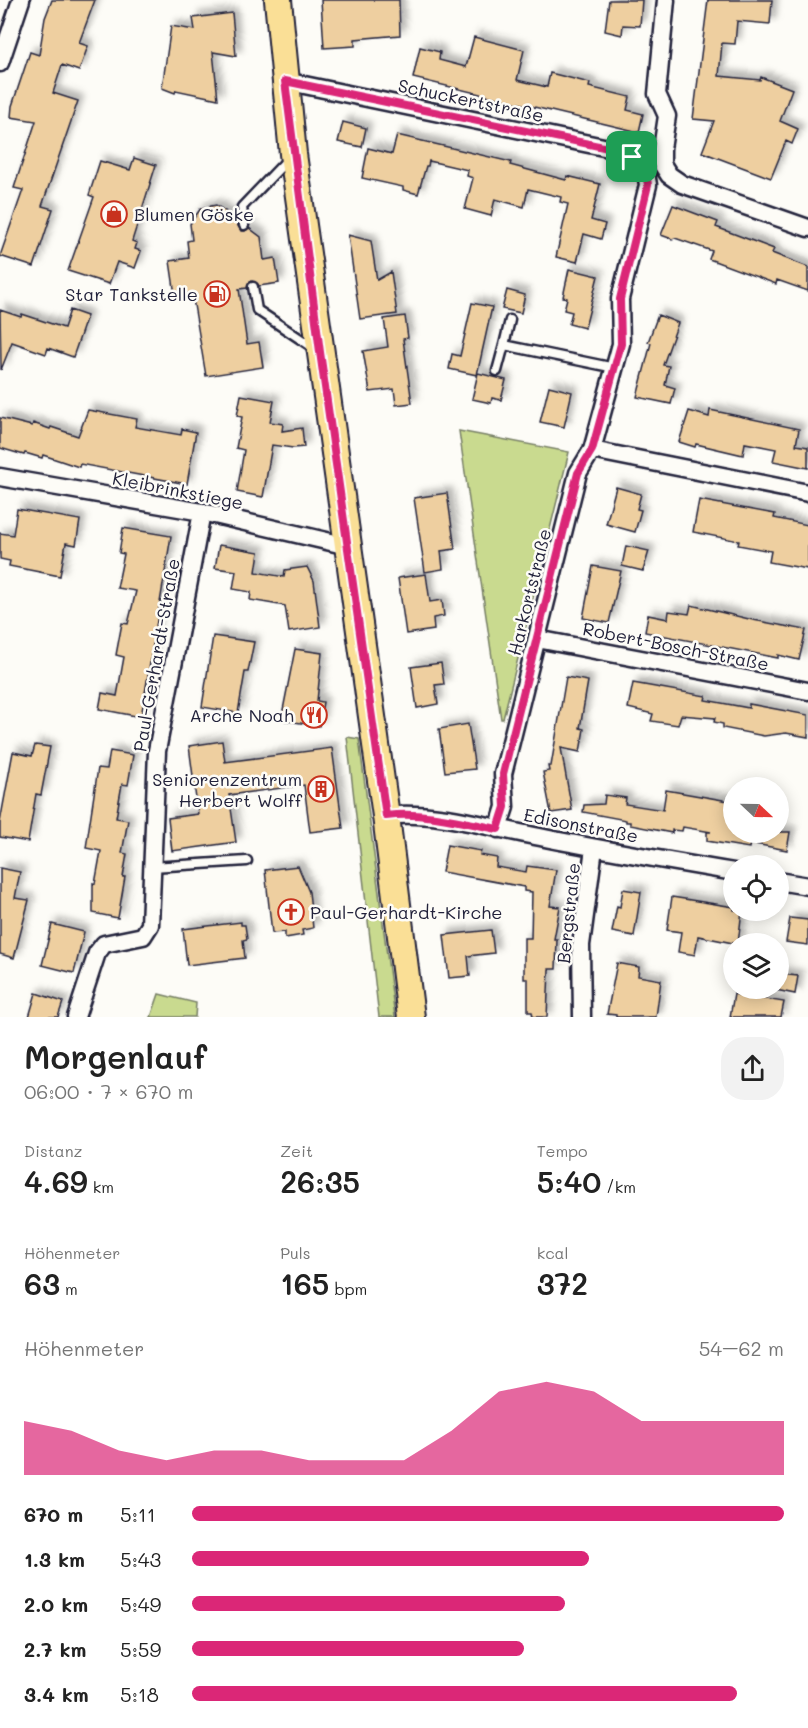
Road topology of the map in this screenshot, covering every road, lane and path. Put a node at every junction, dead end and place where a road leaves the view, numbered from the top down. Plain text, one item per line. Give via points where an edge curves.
1 (21, 0) edge
2 (278, 0) edge
3 (666, 0) edge
4 (0, 63) edge
5 (285, 81) junction
6 (293, 154) junction
7 (645, 167) joint
8 (244, 225) dead end
9 (808, 228) edge
10 (253, 287) dead end
11 (510, 320) dead end
12 (504, 345) junction
13 (320, 352) junction
14 (615, 368) junction
15 (497, 371) dead end
16 (592, 450) junction
17 (0, 477) edge
18 (808, 494) edge
19 (202, 512) junction
20 (348, 546) junction
21 (537, 639) junction
22 (808, 691) edge
23 (386, 816) junction
24 (498, 829) junction
25 (594, 848) junction
26 (247, 861) dead end
27 (152, 867) junction
28 (723, 870) edge
29 (789, 883) edge
30 (808, 886) edge
31 (76, 1017) edge
32 (411, 1017) edge
33 (582, 1017) edge

1 - 4 street
2 - 5 main road
3 - 9 street via 657,94 667,116 662,164 682,184
5 - 6 main road
5 - 7 street, Schuckertstraße via 618,150
6 - 8 lane via 242,207
6 - 13 main road
7 - 14 street, Harkortstraße via 648,185 620,299 621,344
10 - 13 lane via 257,310
11 - 12 lane
12 - 14 lane
12 - 15 lane
13 - 20 main road
14 - 16 street, Harkortstraße
16 - 18 street
16 - 21 street, Harkortstraße via 578,473
17 - 19 street, Kleibrinkstiege
19 - 20 street, Kleibrinkstiege
19 - 27 street, Paul-Gerhardt-Straße via 157,751
20 - 23 main road
21 - 22 street, Robert-Bosch-Straße
21 - 24 street, Harkortstraße via 503,774 505,807
23 - 24 street, Edisonstraße via 435,817
23 - 32 main road
24 - 25 street, Edisonstraße
25 - 28 street, Edisonstraße
25 - 33 street, Bergstraße via 581,945
26 - 27 lane
27 - 31 street, Paul-Gerhardt-Straße via 150,925 143,936 104,944 97,953
29 - 30 street

